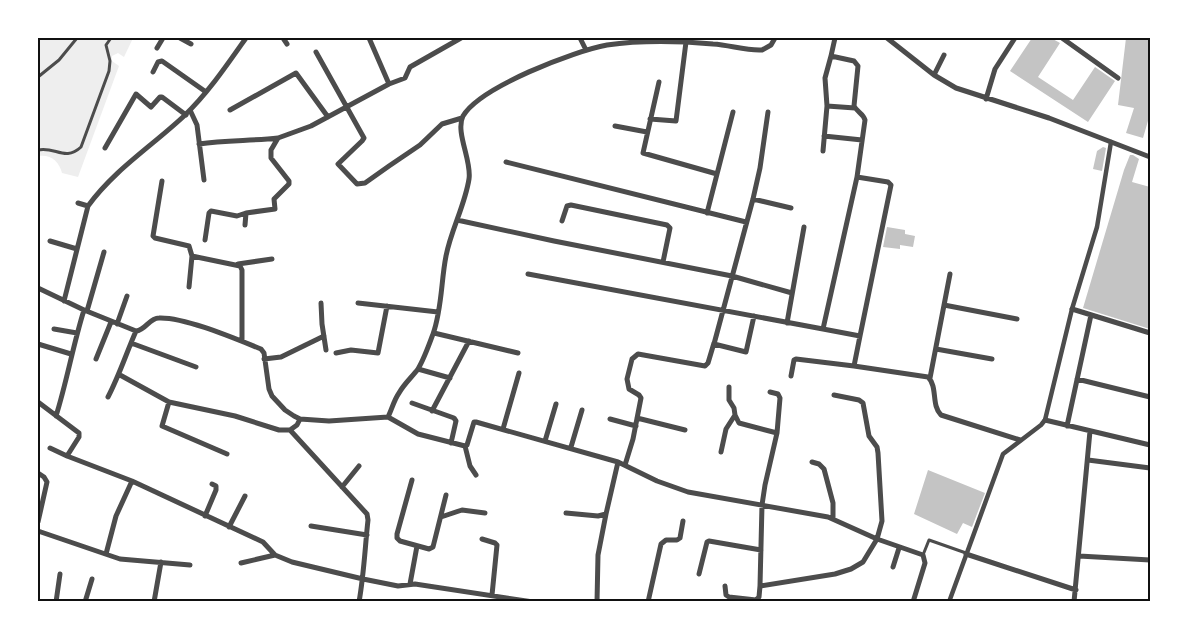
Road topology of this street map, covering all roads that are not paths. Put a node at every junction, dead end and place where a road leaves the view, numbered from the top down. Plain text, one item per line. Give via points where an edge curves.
1 (77, 38) edge
2 (111, 38) edge
3 (163, 38) edge
4 (180, 38) edge
5 (246, 38) edge
6 (284, 38) edge
7 (368, 38) edge
8 (461, 38) edge
9 (580, 38) edge
10 (775, 38) edge
11 (835, 38) edge
12 (887, 38) edge
13 (1015, 38) edge
14 (1062, 38) edge
15 (629, 40) edge
16 (715, 41) edge
17 (686, 42) junction
18 (190, 44) dead end
19 (287, 44) dead end
20 (157, 48) dead end
21 (586, 50) junction
22 (316, 52) dead end
23 (944, 55) dead end
24 (831, 56) junction
25 (153, 72) dead end
26 (934, 76) junction
27 (38, 77) edge
28 (1118, 78) dead end
29 (659, 82) dead end
30 (389, 84) junction
31 (206, 92) junction
32 (986, 99) junction
33 (827, 106) junction
34 (346, 107) junction
35 (855, 108) junction
36 (230, 110) dead end
37 (188, 112) junction
38 (733, 112) dead end
39 (768, 112) dead end
40 (328, 117) junction
41 (462, 118) junction
42 (650, 119) junction
43 (615, 126) dead end
44 (647, 132) junction
45 (824, 136) junction
46 (278, 138) junction
47 (862, 140) junction
48 (1111, 142) junction
49 (199, 144) junction
50 (105, 148) dead end
51 (38, 150) edge
52 (823, 151) dead end
53 (1150, 157) edge
54 (506, 162) dead end
55 (717, 174) junction
56 (857, 177) junction
57 (204, 180) dead end
58 (162, 181) dead end
59 (753, 199) junction
60 (78, 203) dead end
61 (88, 206) junction
62 (791, 208) dead end
63 (707, 212) junction
64 (246, 213) junction
65 (457, 220) junction
66 (562, 221) dead end
67 (746, 222) junction
68 (245, 225) dead end
69 (804, 227) dead end
70 (205, 240) dead end
71 (50, 241) dead end
72 (77, 249) junction
73 (104, 252) dead end
74 (192, 256) junction
75 (272, 259) dead end
76 (664, 262) junction
77 (238, 264) junction
78 (528, 274) dead end
79 (950, 274) dead end
80 (732, 276) junction
81 (189, 286) dead end
82 (38, 288) edge
83 (792, 293) junction
84 (127, 296) dead end
85 (64, 301) junction
86 (322, 303) dead end
87 (358, 303) dead end
88 (944, 305) junction
89 (387, 306) junction
90 (1072, 309) junction
91 (86, 311) junction
92 (722, 311) junction
93 (438, 312) junction
94 (1091, 315) junction
95 (754, 316) junction
96 (1017, 319) dead end
97 (114, 323) junction
98 (787, 323) junction
99 (54, 329) dead end
100 (823, 329) junction
101 (136, 331) junction
102 (77, 333) junction
103 (434, 333) junction
104 (1150, 333) edge
105 (324, 336) junction
106 (860, 336) junction
107 (242, 341) junction
108 (469, 342) junction
109 (714, 343) junction
110 (38, 344) edge
111 (131, 344) junction
112 (936, 349) junction
113 (326, 350) dead end
114 (336, 353) dead end
115 (518, 353) dead end
116 (72, 354) junction
117 (96, 359) dead end
118 (264, 359) junction
119 (992, 359) dead end
120 (854, 366) junction
121 (196, 367) dead end
122 (418, 368) junction
123 (520, 373) dead end
124 (120, 375) junction
125 (791, 376) dead end
126 (450, 378) junction
127 (930, 378) junction
128 (1077, 379) junction
129 (729, 387) dead end
130 (770, 392) dead end
131 (834, 395) dead end
132 (108, 397) dead end
133 (1150, 397) edge
134 (38, 402) edge
135 (169, 402) junction
136 (412, 403) dead end
137 (556, 404) dead end
138 (582, 410) dead end
139 (432, 411) junction
140 (735, 415) junction
141 (56, 416) junction
142 (388, 417) junction
143 (637, 418) junction
144 (300, 419) junction
145 (610, 419) dead end
146 (1045, 420) junction
147 (636, 426) junction
148 (1067, 426) junction
149 (503, 429) junction
150 (290, 430) junction
151 (685, 430) dead end
152 (1090, 431) junction
153 (777, 433) junction
154 (1020, 440) junction
155 (545, 441) junction
156 (451, 443) junction
157 (1150, 445) edge
158 (465, 446) junction
159 (572, 447) junction
160 (50, 448) dead end
161 (721, 452) dead end
162 (227, 454) dead end
163 (67, 456) junction
164 (1088, 460) junction
165 (618, 462) junction
166 (812, 462) dead end
167 (625, 465) junction
168 (359, 466) dead end
169 (1150, 468) edge
170 (38, 473) edge
171 (476, 476) dead end
172 (412, 480) dead end
173 (132, 481) junction
174 (212, 484) dead end
175 (342, 487) junction
176 (446, 495) dead end
177 (245, 496) dead end
178 (762, 505) junction
179 (485, 513) dead end
180 (566, 513) dead end
181 (606, 514) junction
182 (205, 516) junction
183 (441, 517) junction
184 (833, 519) junction
185 (683, 521) dead end
186 (38, 522) edge
187 (311, 526) dead end
188 (228, 527) junction
189 (38, 531) edge
190 (366, 535) junction
191 (482, 539) dead end
192 (877, 539) junction
193 (417, 546) junction
194 (899, 548) junction
195 (761, 550) junction
196 (106, 554) junction
197 (966, 554) junction
198 (275, 555) junction
199 (923, 556) junction
200 (1079, 556) junction
201 (1150, 560) edge
202 (161, 562) junction
203 (240, 563) dead end
204 (190, 565) dead end
205 (893, 568) dead end
206 (60, 574) dead end
207 (699, 574) dead end
208 (363, 579) junction
209 (92, 580) dead end
210 (410, 584) junction
211 (725, 586) dead end
212 (760, 586) junction
213 (1076, 590) junction
214 (491, 595) junction
215 (754, 601) edge
216 (56, 602) edge
217 (86, 602) edge
218 (154, 602) edge
219 (359, 602) edge
220 (488, 602) edge
221 (533, 602) edge
222 (597, 602) edge
223 (648, 602) edge
224 (913, 602) edge
225 (949, 602) edge
226 (1074, 602) edge

1 - 27 lane via 59,60
2 - 51 lane via 106,45 109,71 81,147 65,154
3 - 20 street
4 - 18 street
5 - 31 street
6 - 19 street
7 - 30 street
8 - 30 street via 410,67 405,78
9 - 21 street
10 - 16 street via 762,50
11 - 24 street
12 - 26 street
13 - 32 street via 995,69
14 - 28 street
15 - 17 street
15 - 21 street
16 - 17 street
17 - 42 street via 676,121
21 - 41 street via 504,84 480,98
22 - 34 street
23 - 26 street
24 - 33 street via 826,78
24 - 35 street via 857,64
25 - 31 street via 158,62 162,62
26 - 32 street
29 - 42 street
30 - 34 street
31 - 37 street
32 - 48 street via 1049,118
33 - 35 street
33 - 45 street
34 - 40 street
34 - 41 street via 364,140 338,164 359,185 420,145 442,124
35 - 47 street via 865,120
36 - 40 street via 296,72
37 - 49 street via 197,125
37 - 50 street via 162,97 150,107 136,94
37 - 61 street via 97,193
38 - 55 street
39 - 59 street
40 - 46 street
41 - 65 street via 462,138 470,170
42 - 44 street
43 - 44 street
44 - 55 street via 645,154
45 - 47 street
45 - 52 street
46 - 49 street
46 - 64 street via 271,150 271,158 288,178 289,184 274,199 275,209
47 - 56 street
48 - 53 street
48 - 90 street via 1097,227
49 - 57 street
54 - 63 street
55 - 63 street
56 - 100 street
56 - 106 street via 891,185
58 - 74 street via 153,236 189,246
59 - 62 street
59 - 67 street
60 - 61 street
61 - 72 street
63 - 67 street
64 - 68 street
64 - 70 street via 237,216 210,212
65 - 76 street
65 - 93 street via 446,255
66 - 76 street via 570,205 667,225 670,228
67 - 80 street
69 - 83 street
71 - 72 street
72 - 85 street
73 - 91 street
74 - 77 street
74 - 81 street
75 - 77 street
76 - 80 street
77 - 107 street via 242,270
78 - 92 street
79 - 88 street
80 - 83 street
80 - 92 street
82 - 85 street
83 - 98 street
84 - 97 street
85 - 91 street
86 - 105 street
87 - 89 street
88 - 96 street
88 - 112 street
89 - 93 street
89 - 114 street via 378,353 350,350
90 - 94 street
90 - 146 street
91 - 97 street
91 - 102 street
92 - 95 street
92 - 109 street
93 - 103 street
94 - 104 street
94 - 128 street
95 - 98 street
95 - 109 street via 746,352
97 - 101 street
97 - 117 street
98 - 100 street
99 - 102 street
100 - 106 street
101 - 107 street via 160,318 189,323
101 - 111 street
102 - 116 street
103 - 108 street
103 - 122 street
105 - 113 street
105 - 118 street via 281,357
106 - 120 street
107 - 118 street via 261,349
108 - 115 street
108 - 126 street
109 - 143 street via 705,366 635,355 627,379 629,389 641,398
110 - 116 street
111 - 121 street
111 - 124 street
112 - 119 street
112 - 127 street
116 - 141 street
118 - 144 street via 272,396 285,410
120 - 125 street via 796,358
120 - 127 street
122 - 126 street
122 - 142 street via 399,392
123 - 149 street
124 - 132 street
124 - 135 street
126 - 139 street
127 - 154 street via 937,409 942,415
128 - 133 street
128 - 148 street
129 - 140 street via 729,400
130 - 153 street via 780,398
131 - 192 street via 859,400 863,404 869,436 877,447 882,521
134 - 141 street
135 - 150 street
135 - 162 street via 162,426
136 - 139 street
137 - 155 street
138 - 159 street
139 - 156 street via 456,421
140 - 153 street via 739,423
140 - 161 street via 726,429
141 - 163 street via 80,435
142 - 144 street via 329,421
142 - 156 street via 418,434
143 - 147 street
143 - 151 street
144 - 150 street
145 - 147 street
146 - 148 street
146 - 154 street
147 - 167 street
148 - 152 street
149 - 155 street
149 - 158 street via 475,422
150 - 175 street
152 - 157 street
152 - 164 street
153 - 178 street
154 - 197 street via 1003,454
155 - 159 street
156 - 158 street
158 - 171 street
159 - 165 street
160 - 163 street
163 - 173 street
164 - 169 street
164 - 200 street
165 - 167 street
165 - 181 street
166 - 184 street via 824,469 833,503
167 - 178 street via 688,492
168 - 175 street
170 - 186 street via 47,482
172 - 193 street via 397,538
173 - 182 street
173 - 196 street via 116,516
174 - 182 street via 216,490
175 - 190 street via 368,514
176 - 183 street
177 - 188 street
178 - 184 street
178 - 195 street
179 - 183 street via 462,510
180 - 181 street
181 - 222 street via 598,555
182 - 188 street
183 - 193 street via 433,547
184 - 192 street
185 - 223 street via 680,538 661,544
187 - 190 street
188 - 198 street via 263,542
189 - 196 street
190 - 208 street
191 - 214 street via 497,545
192 - 194 street
192 - 212 street via 862,562 851,569
193 - 210 street
194 - 199 street
194 - 205 street
195 - 207 street via 709,541
195 - 212 street
196 - 202 street via 120,559
197 - 199 lane via 929,540
197 - 213 street
197 - 225 street
198 - 203 street
198 - 208 street
199 - 224 street via 925,563
200 - 201 street
200 - 213 street
202 - 204 street
202 - 218 street
206 - 216 street
208 - 210 street via 398,586
208 - 219 street
209 - 217 street
210 - 214 street
211 - 215 street via 729,597
212 - 215 street via 758,599
213 - 226 street
214 - 220 street
214 - 221 street

